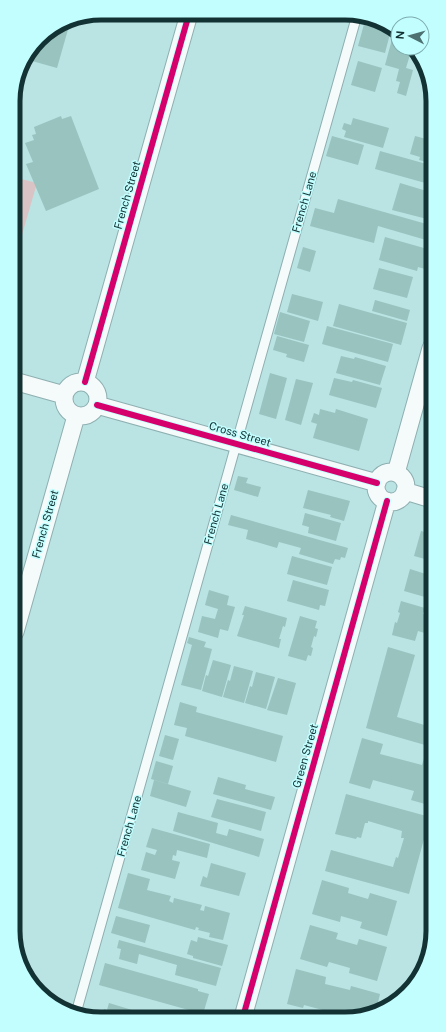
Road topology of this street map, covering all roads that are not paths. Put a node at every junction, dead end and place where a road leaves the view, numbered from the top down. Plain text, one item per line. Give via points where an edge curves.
1 (187, 20) edge
2 (355, 21) edge
3 (426, 366) edge
4 (85, 382) junction
5 (20, 383) edge
6 (64, 395) junction
7 (97, 405) junction
8 (76, 416) junction
9 (236, 443) junction
10 (396, 473) junction
11 (376, 482) junction
12 (405, 492) junction
13 (426, 498) edge
14 (387, 501) junction
15 (20, 614) edge
16 (77, 1008) edge
17 (244, 1012) edge

1 - 4 street, French Street
2 - 9 lane, French Lane
3 - 10 street
4 - 6 street via 72,384
4 - 7 street via 96,390
5 - 6 street
6 - 8 street via 66,407
7 - 8 street via 88,415
7 - 9 street, Cross Street
8 - 15 street, French Street
9 - 11 street, Cross Street
9 - 16 lane, French Lane
10 - 11 street via 386,473
10 - 12 street via 405,482
11 - 14 street via 379,496
12 - 13 street
12 - 14 street via 400,499
14 - 17 street, Green Street

